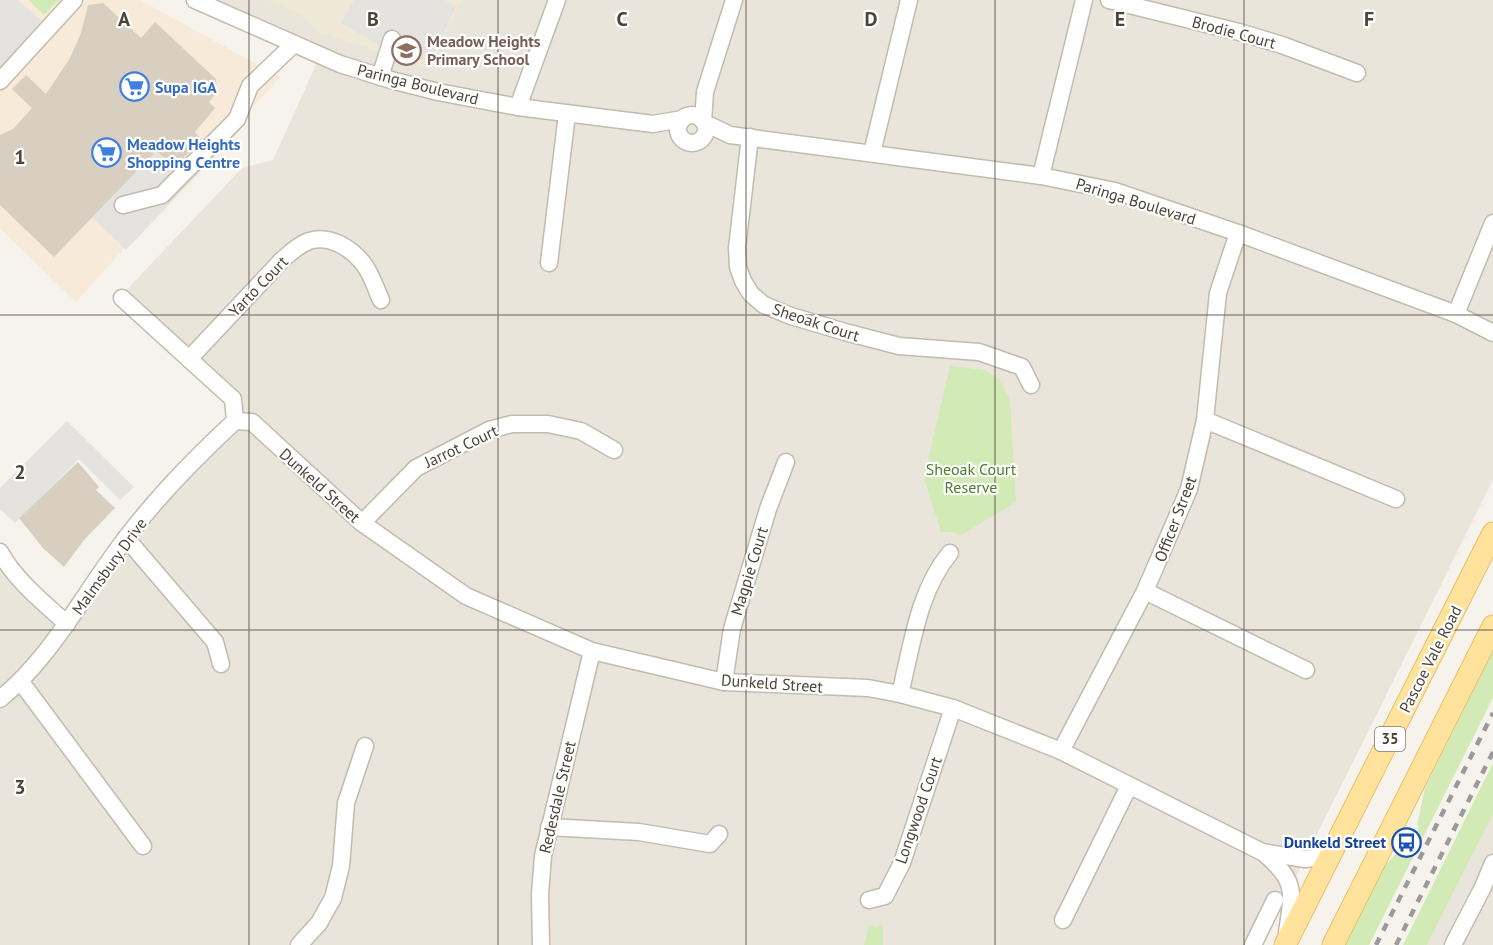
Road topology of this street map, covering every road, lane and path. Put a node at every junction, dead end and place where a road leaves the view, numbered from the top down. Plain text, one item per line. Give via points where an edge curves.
1 (74, 0) edge
2 (195, 0) edge
3 (557, 0) edge
4 (734, 0) edge
5 (909, 0) edge
6 (1084, 0) edge
7 (1109, 0) edge
8 (392, 39) dead end
9 (294, 44) junction
10 (1361, 74) dead end
11 (380, 77) junction
12 (0, 81) edge
13 (705, 92) junction
14 (518, 107) junction
15 (567, 114) junction
16 (684, 118) junction
17 (704, 122) junction
18 (653, 124) junction
19 (730, 135) junction
20 (750, 137) junction
21 (681, 138) junction
22 (702, 140) junction
23 (872, 153) junction
24 (1041, 176) junction
25 (123, 205) dead end
26 (1493, 223) edge
27 (1238, 233) junction
28 (548, 266) dead end
29 (122, 297) dead end
30 (381, 300) dead end
31 (1456, 314) junction
32 (1493, 320) edge
33 (1493, 333) edge
34 (189, 359) junction
35 (1031, 385) dead end
36 (1205, 420) junction
37 (244, 422) junction
38 (614, 450) dead end
39 (786, 462) dead end
40 (1396, 499) dead end
41 (362, 524) junction
42 (1493, 533) edge
43 (126, 538) junction
44 (0, 552) edge
45 (950, 553) dead end
46 (1145, 591) junction
47 (67, 624) junction
48 (1493, 626) edge
49 (592, 651) junction
50 (221, 664) dead end
51 (1306, 670) dead end
52 (21, 682) junction
53 (724, 682) junction
54 (900, 694) junction
55 (0, 699) edge
56 (953, 708) junction
57 (365, 746) dead end
58 (1061, 751) junction
59 (1129, 786) junction
60 (549, 828) junction
61 (719, 834) dead end
62 (143, 846) dead end
63 (1262, 852) junction
64 (1331, 856) junction
65 (1493, 863) edge
66 (1488, 888) edge
67 (869, 900) dead end
68 (1275, 900) dead end
69 (1063, 920) dead end
70 (299, 945) edge
71 (541, 945) edge
72 (1253, 945) edge
73 (1285, 945) edge
74 (1333, 945) edge
75 (1453, 945) edge

1 - 12 street
2 - 9 street, Paringa Boulevard
3 - 14 street
4 - 13 street
5 - 23 street
6 - 24 street
7 - 10 street, Brodie Court via 1239,32
8 - 11 street
9 - 11 street, Paringa Boulevard
9 - 25 street via 250,86 237,119 162,195
11 - 14 street, Paringa Boulevard
13 - 16 street
13 - 17 street
14 - 15 street, Paringa Boulevard
15 - 18 street, Paringa Boulevard
15 - 28 street
16 - 17 street via 695,115
16 - 18 street, Paringa Boulevard
16 - 21 street via 678,128
17 - 19 street, Paringa Boulevard
17 - 22 street via 706,132
18 - 21 street, Paringa Boulevard
19 - 20 street, Paringa Boulevard
19 - 22 street, Paringa Boulevard
20 - 23 street, Paringa Boulevard
20 - 35 street, Sheoak Court via 737,248 738,267 751,294 764,305 791,316 899,346 994,356 1022,367
21 - 22 street via 691,143
23 - 24 street, Paringa Boulevard
24 - 27 street, Paringa Boulevard via 1115,191
26 - 31 street
27 - 31 street, Paringa Boulevard
27 - 36 street, Officer Street via 1218,293
29 - 34 street
30 - 34 street, Yarto Court via 365,266 354,253 326,239 309,241 282,260
31 - 32 street, Paringa Boulevard
31 - 33 street, Paringa Boulevard
34 - 37 street via 233,399
36 - 40 street
36 - 46 street, Officer Street via 1189,489
37 - 41 street, Dunkeld Street
37 - 43 street, Malmsbury Drive via 176,480
38 - 41 street, Jarrot Court via 581,431 548,424 512,424 489,430 416,468
39 - 53 street, Magpie Court via 732,629
41 - 49 street, Dunkeld Street via 466,596
42 - 64 main road, Pascoe Vale Road / 35
43 - 47 street, Malmsbury Drive
43 - 50 street via 215,642
44 - 47 street via 33,593
45 - 54 street via 925,595
46 - 51 street
46 - 58 street, Officer Street
47 - 52 street, Malmsbury Drive
48 - 74 main road, 35
49 - 53 street, Dunkeld Street
49 - 60 street, Redesdale Street
52 - 55 street, Malmsbury Drive
52 - 62 street
53 - 54 street, Dunkeld Street via 868,688
54 - 56 street, Dunkeld Street
56 - 58 street, Dunkeld Street
56 - 67 street, Longwood Court via 902,863 885,896
57 - 70 street via 346,803 341,866 333,898 319,923
58 - 59 street, Dunkeld Street
59 - 63 street, Dunkeld Street
59 - 69 street
60 - 61 street via 639,832 710,844
60 - 71 street, Redesdale Street via 540,894
63 - 64 street, Dunkeld Street via 1305,859
63 - 73 street, Dunkeld Street via 1291,885
64 - 73 main road, Pascoe Vale Road / 35
65 - 66 street
66 - 75 street
68 - 72 street

